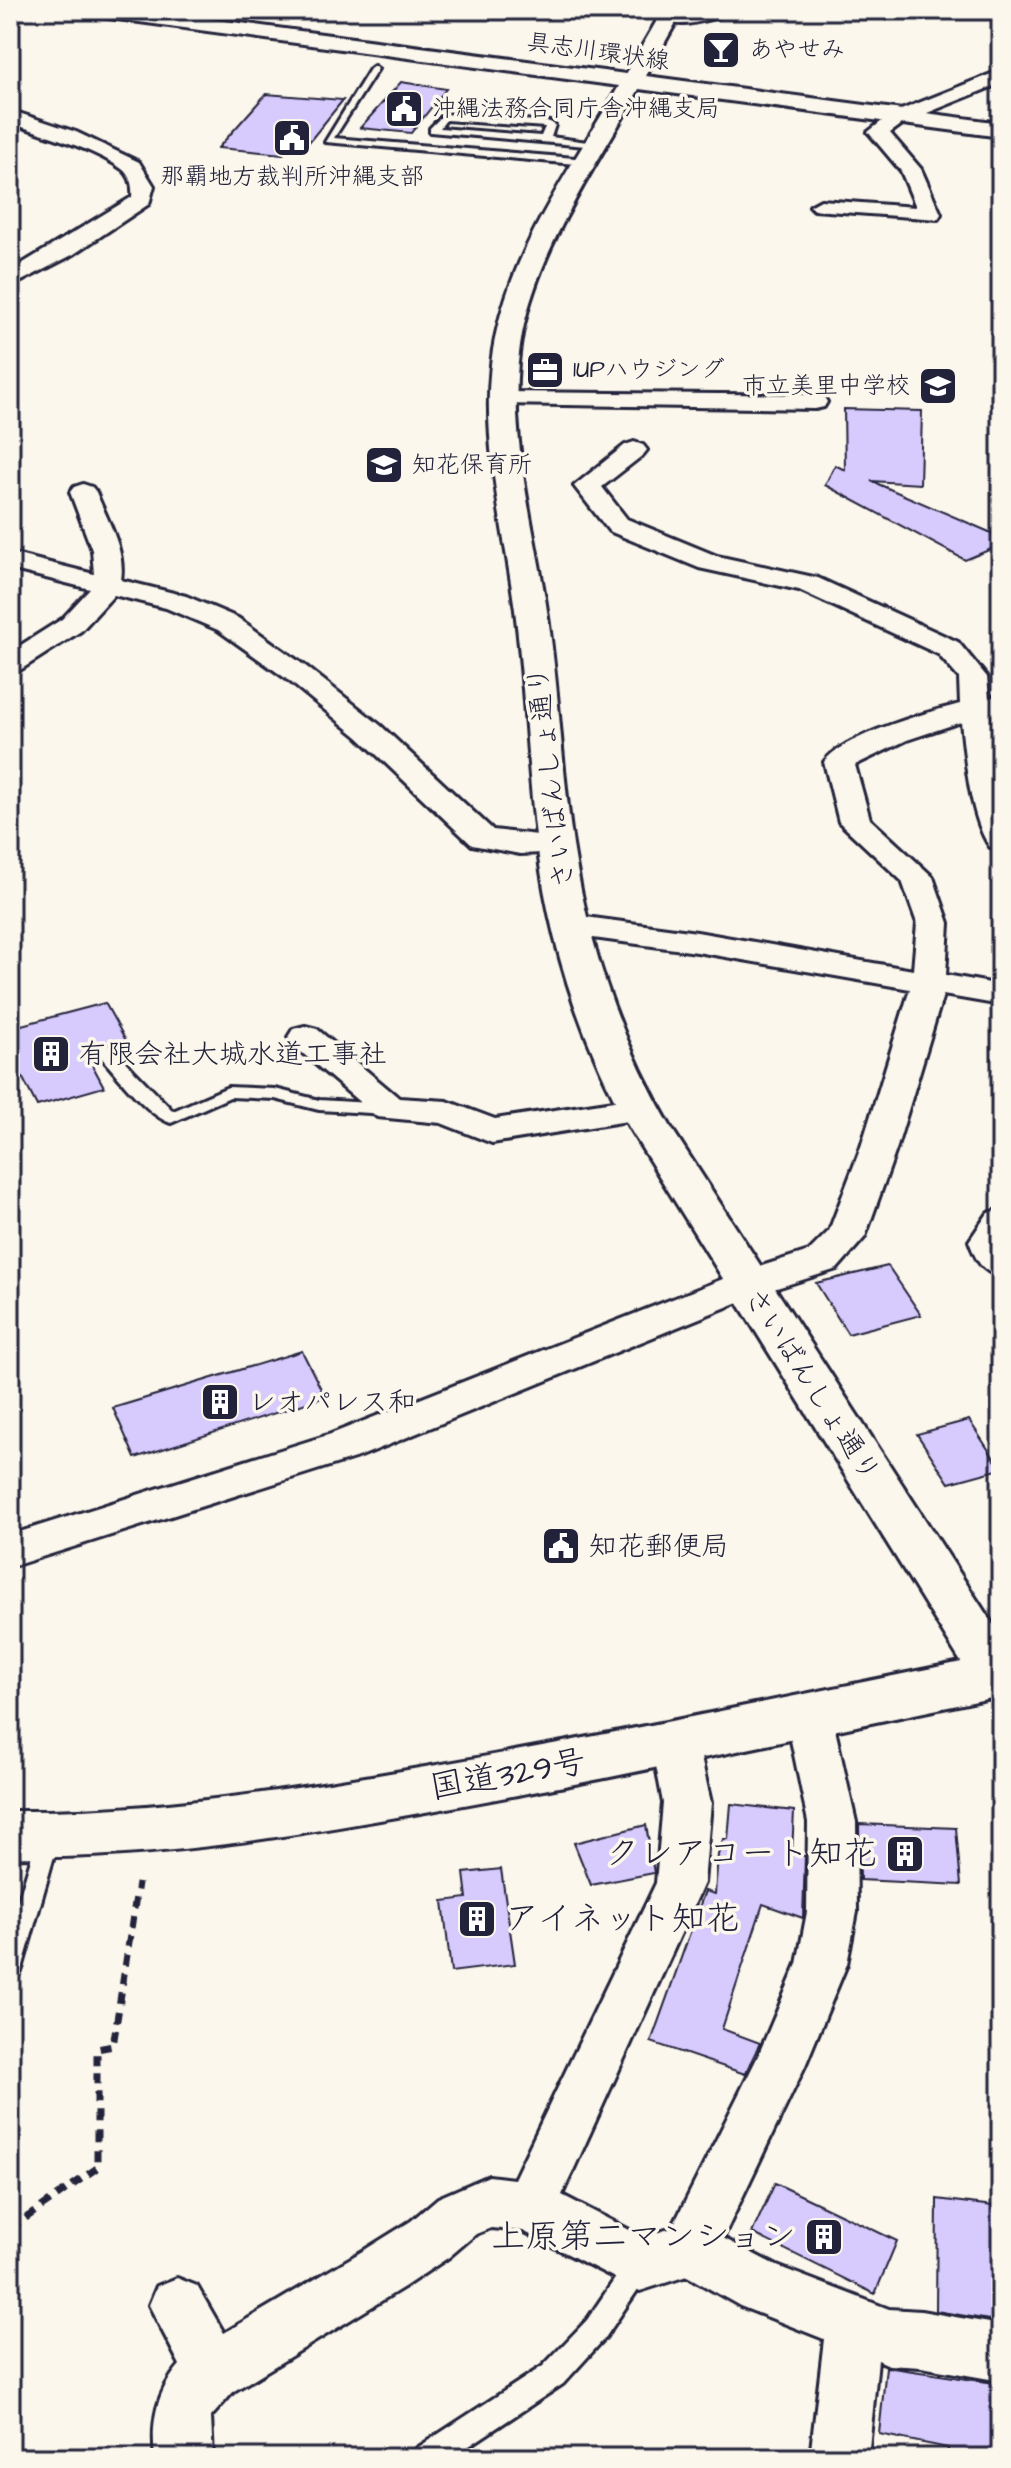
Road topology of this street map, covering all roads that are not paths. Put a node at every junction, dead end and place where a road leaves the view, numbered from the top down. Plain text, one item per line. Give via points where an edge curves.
1 (94, 10) edge
2 (722, 10) edge
3 (671, 14) edge
4 (374, 69) dead end
5 (1001, 76) edge
6 (632, 83) junction
7 (990, 86) edge
8 (10, 116) edge
9 (898, 118) junction
10 (1001, 130) edge
11 (545, 140) junction
12 (592, 153) junction
13 (821, 206) dead end
14 (10, 280) edge
15 (503, 399) junction
16 (815, 402) dead end
17 (634, 450) dead end
18 (83, 492) dead end
19 (10, 561) edge
20 (106, 584) junction
21 (10, 664) edge
22 (988, 706) edge
23 (1001, 840) edge
24 (555, 845) junction
25 (571, 925) junction
26 (929, 984) junction
27 (1001, 995) edge
28 (305, 1037) dead end
29 (104, 1050) dead end
30 (640, 1108) junction
31 (390, 1109) junction
32 (1001, 1222) edge
33 (1001, 1264) edge
34 (747, 1284) junction
35 (10, 1551) edge
36 (999, 1676) edge
37 (809, 1716) junction
38 (675, 1744) junction
39 (30, 1834) edge
40 (10, 1969) edge
41 (529, 2206) junction
42 (665, 2256) junction
43 (177, 2305) dead end
44 (854, 2325) junction
45 (1001, 2353) edge
46 (214, 2371) junction
47 (184, 2458) edge
48 (427, 2458) edge
49 (839, 2458) edge

1 - 6 main road, 具志川環状線
2 - 3 street via 688,18
3 - 6 main road, さいばんしょ通り
4 - 12 lane via 328,140
5 - 7 street
6 - 9 main road, 具志川環状線
6 - 12 main road, さいばんしょ通り
7 - 9 street
8 - 14 street via 132,166 144,186 142,200
9 - 10 main road, 具志川環状線
9 - 13 street via 878,132 911,169 930,214
11 - 11 lane via 447,131 433,130 444,117 550,125
11 - 12 lane
12 - 15 main road, さいばんしょ通り via 521,285 507,336
15 - 16 street
15 - 24 main road, さいばんしょ通り via 504,450 532,618
17 - 22 street via 587,486 618,525 709,562 808,584 948,648 973,677
18 - 20 street via 109,566
19 - 20 street
20 - 21 street via 87,612
20 - 24 street via 176,602 228,624 369,731 483,838
22 - 23 street via 988,797
22 - 26 street via 868,745 839,762 855,822 917,877 933,923
24 - 25 main road, さいばんしょ通り
25 - 26 street
25 - 30 main road, さいばんしょ通り via 609,1047
26 - 27 street
26 - 34 street via 846,1237 823,1260
28 - 31 street
29 - 31 lane via 171,1118 228,1092
30 - 31 street via 492,1131 447,1112
30 - 34 main road, さいばんしょ通り
32 - 33 street via 988,1241
34 - 35 street via 346,1445
34 - 36 main road, さいばんしょ通り
36 - 37 main road, 国道329号
37 - 38 main road, 国道329号
37 - 42 street via 832,1822 832,1912 822,1964 779,2066
38 - 39 main road, 国道329号 via 249,1820 143,1831
38 - 41 street via 687,1803 680,1883
39 - 40 lane
41 - 42 street
41 - 46 street via 489,2202 457,2216 385,2268
42 - 44 street
42 - 48 lane via 553,2375
43 - 46 street
44 - 45 street via 889,2337
44 - 49 street
46 - 47 street via 191,2392 179,2422

